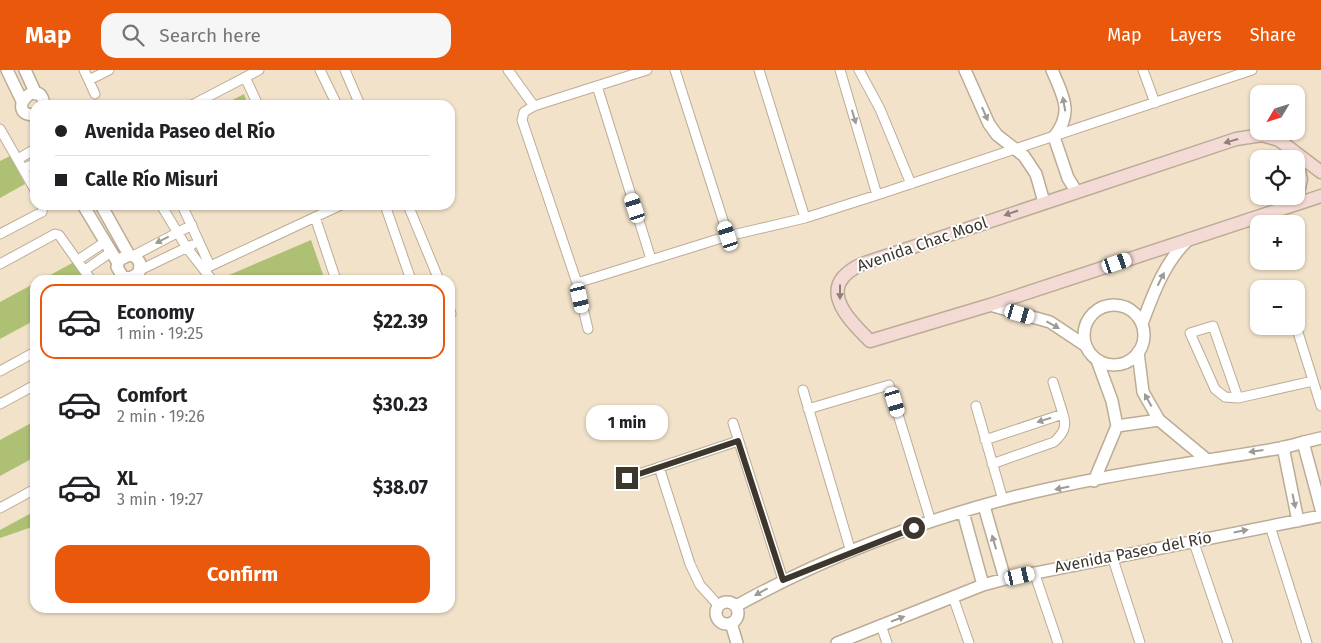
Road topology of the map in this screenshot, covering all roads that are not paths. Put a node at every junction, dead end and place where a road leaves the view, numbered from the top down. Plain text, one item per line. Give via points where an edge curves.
1 (7, 70) edge
2 (25, 70) edge
3 (84, 70) edge
4 (109, 70) edge
5 (259, 70) edge
6 (320, 70) edge
7 (345, 70) edge
8 (508, 70) edge
9 (647, 70) edge
10 (675, 70) edge
11 (759, 70) edge
12 (840, 70) edge
13 (859, 70) edge
14 (965, 70) edge
15 (1052, 70) edge
16 (1143, 70) edge
17 (1252, 70) edge
18 (1231, 73) edge
19 (245, 77) junction
20 (89, 80) junction
21 (597, 86) junction
22 (36, 94) junction
23 (95, 94) dead end
24 (43, 100) edge
25 (201, 100) edge
26 (256, 100) edge
27 (335, 100) edge
28 (358, 100) edge
29 (22, 101) junction
30 (1155, 103) junction
31 (534, 106) junction
32 (30, 115) edge
33 (0, 129) edge
34 (1054, 137) junction
35 (1016, 149) junction
36 (1288, 150) edge
37 (30, 152) edge
38 (18, 159) junction
39 (1305, 163) edge
40 (30, 166) edge
41 (23, 169) junction
42 (1321, 172) edge
43 (30, 181) edge
44 (911, 184) junction
45 (1076, 191) junction
46 (877, 195) junction
47 (1321, 196) edge
48 (1305, 201) edge
49 (1044, 202) junction
50 (1292, 205) edge
51 (42, 210) edge
52 (86, 210) edge
53 (104, 210) edge
54 (164, 210) edge
55 (184, 210) edge
56 (330, 210) edge
57 (386, 210) edge
58 (410, 210) edge
59 (315, 217) junction
60 (804, 218) junction
61 (192, 226) junction
62 (179, 232) junction
63 (0, 234) edge
64 (728, 236) junction
65 (1189, 239) junction
66 (105, 242) junction
67 (199, 242) junction
68 (187, 248) junction
69 (111, 252) junction
70 (131, 255) junction
71 (78, 260) junction
72 (651, 260) junction
73 (118, 263) junction
74 (0, 264) edge
75 (207, 267) junction
76 (85, 270) junction
77 (141, 274) edge
78 (88, 275) edge
79 (122, 275) edge
80 (210, 275) edge
81 (334, 275) edge
82 (409, 275) edge
83 (437, 275) edge
84 (577, 283) junction
85 (990, 305) junction
86 (1142, 324) junction
87 (588, 329) dead end
88 (1299, 335) edge
89 (1086, 346) junction
90 (1138, 352) junction
91 (30, 355) edge
92 (1097, 360) junction
93 (0, 371) edge
94 (1313, 381) junction
95 (1053, 382) dead end
96 (30, 388) edge
97 (803, 390) dead end
98 (1238, 398) junction
99 (0, 404) edge
100 (976, 406) dead end
101 (1321, 406) edge
102 (808, 408) junction
103 (1063, 414) junction
104 (1159, 420) junction
105 (733, 423) dead end
106 (1117, 426) junction
107 (1321, 438) edge
108 (985, 440) junction
109 (738, 441) junction
110 (1303, 442) junction
111 (1283, 448) junction
112 (1206, 459) junction
113 (992, 464) junction
114 (659, 467) junction
115 (627, 478) dead end
116 (1094, 481) junction
117 (30, 492) edge
118 (1003, 500) junction
119 (984, 506) junction
120 (0, 508) edge
121 (1321, 509) edge
122 (962, 512) junction
123 (1321, 516) edge
124 (1298, 520) junction
125 (930, 522) junction
126 (1270, 526) junction
127 (1193, 540) junction
128 (851, 552) junction
129 (1112, 556) junction
130 (1034, 572) junction
131 (1005, 579) junction
132 (783, 580) junction
133 (983, 585) junction
134 (952, 597) junction
135 (719, 606) junction
136 (736, 606) junction
137 (731, 623) junction
138 (881, 625) junction
139 (737, 643) edge
140 (836, 643) edge
141 (887, 643) edge
142 (969, 643) edge
143 (1058, 643) edge
144 (1140, 643) edge
145 (1228, 643) edge
146 (1306, 643) edge

1 - 29 street
2 - 22 street
3 - 20 street
4 - 20 street
5 - 19 street
6 - 27 street
7 - 28 street
8 - 31 street
9 - 21 street
10 - 64 street
11 - 60 street
12 -> 46 street
13 - 44 street via 880,109
14 -> 35 street via 989,124 997,135
34 -> 15 street via 1061,128 1066,108
16 - 30 street
17 - 18 street
18 - 30 street
19 - 25 street
19 - 26 street
20 - 23 street
21 - 31 street
21 - 72 street
22 - 24 street
22 - 29 street via 26,95
29 - 32 street via 22,108
30 - 34 street
31 - 84 street via 524,112 523,127
33 - 38 street
34 - 35 street
34 - 45 street via 1068,178
35 - 44 street
35 - 49 street via 1036,174
36 -> 45 main road, Avenida Chac Mool via 1279,140 1262,135 1236,139
37 - 38 street
38 - 41 street
39 - 42 main road, Avenida Chac Mool
40 - 41 street
41 - 43 street
44 - 46 street
45 - 49 main road, Avenida Chac Mool
46 - 60 street
47 - 48 main road, Avenida Chac Mool
49 -> 85 main road, Avenida Chac Mool via 862,264 845,272 840,281 842,311 870,341
50 - 65 main road, Avenida Chac Mool
51 - 63 street
52 - 66 street
53 - 70 street
54 - 62 street
55 - 61 street
56 - 59 street
57 - 82 street
58 - 83 street
59 - 75 street
59 - 81 street
60 - 64 street
61 - 62 street
61 - 67 street
62 - 68 street
62 -> 70 street
64 - 72 street
65 - 85 main road, Avenida Chac Mool
86 -> 65 street via 1176,251
66 - 69 street
66 - 71 street
67 - 68 street
67 - 75 street
68 - 75 street
68 - 77 street
69 - 73 street
69 - 76 street
70 - 73 street via 122,257
70 - 77 street via 138,260
71 - 74 street via 63,237 55,234
71 - 76 street
72 - 84 street
73 - 79 street via 118,271
75 - 80 street
76 - 78 street
84 - 87 street
85 -> 89 street via 1050,322
86 - 89 street via 1130,310 1121,306 1102,307 1088,319
86 - 90 street via 1144,334
88 - 94 street
89 - 92 street
90 - 92 street via 1123,363 1114,365
104 -> 90 street via 1143,392
91 - 93 street
92 - 106 street
94 - 98 street
94 - 101 street
95 - 103 street
96 - 99 street
97 - 102 street
98 - 98 street via 1225,397 1215,389 1190,333 1213,326
100 - 108 street
102 - 125 street via 890,385
102 - 128 street
103 -> 108 street
103 - 113 street via 1066,424 1062,435 1054,442
104 - 106 street
104 - 112 street
105 - 109 street
106 - 116 street
107 - 110 street
108 - 113 street
109 - 114 street
109 - 132 street
110 - 111 street
110 - 121 street
111 -> 112 street
111 -> 124 street
112 - 116 street
113 - 118 street
114 - 115 street
114 - 135 street via 690,564 700,585
116 -> 118 street
117 - 120 street
118 - 119 street
119 - 122 street
131 -> 119 street
122 - 125 street
122 - 133 street
123 - 124 street, Avenida Paseo del Río
124 - 126 street, Avenida Paseo del Río
125 - 128 street
127 -> 126 street, Avenida Paseo del Río
126 - 146 street
127 - 129 street, Avenida Paseo del Río
127 - 145 street
128 - 132 street
129 - 130 street, Avenida Paseo del Río
129 - 144 street
130 - 131 street, Avenida Paseo del Río
130 - 143 street
131 - 133 street, Avenida Paseo del Río
132 -> 136 street
133 - 134 street, Avenida Paseo del Río
138 -> 134 street, Avenida Paseo del Río
134 - 142 street
135 - 136 street via 728,602
135 - 137 street via 716,612 718,619
136 - 137 street via 738,616
137 - 139 street
138 - 140 street, Avenida Paseo del Río
138 - 141 street

